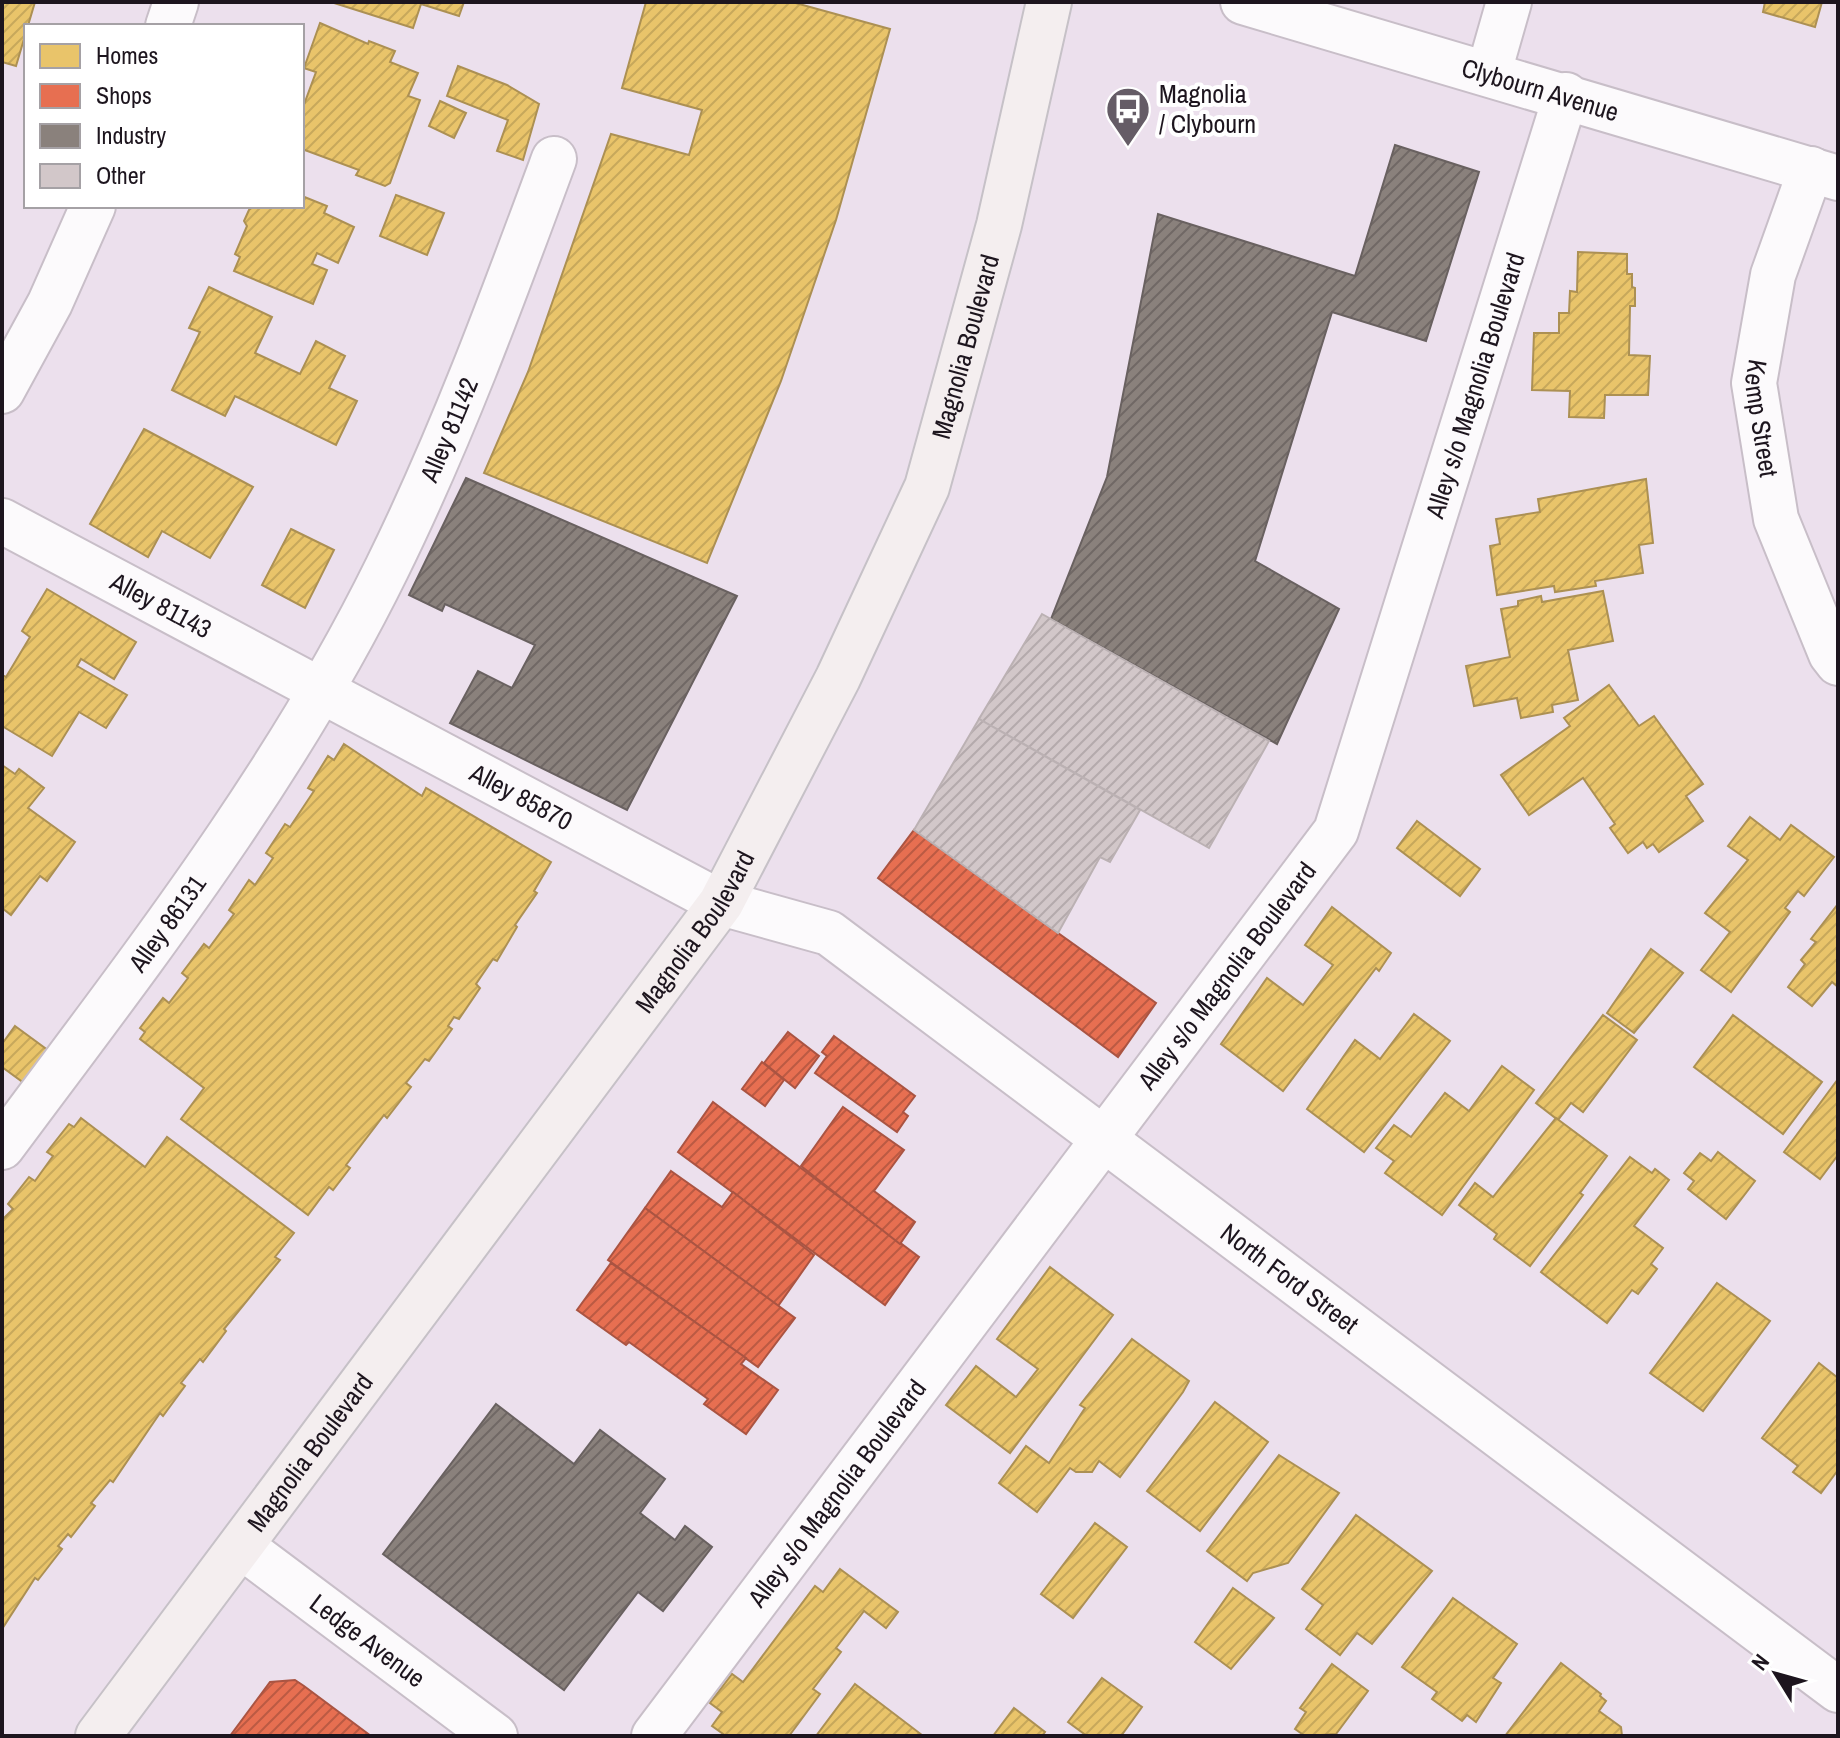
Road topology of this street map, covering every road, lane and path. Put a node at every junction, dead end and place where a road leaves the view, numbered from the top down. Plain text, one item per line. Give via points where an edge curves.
1 (176, 2) edge
2 (1049, 2) edge
3 (1243, 2) edge
4 (1509, 2) edge
5 (169, 24) edge
6 (1489, 72) junction
7 (1566, 95) junction
8 (554, 159) dead end
9 (1824, 174) edge
10 (92, 208) edge
11 (2, 391) edge
12 (2, 521) edge
13 (1838, 663) edge
14 (320, 690) junction
15 (721, 903) junction
16 (1103, 1140) junction
17 (2, 1147) edge
18 (241, 1546) junction
19 (1838, 1690) edge
20 (98, 1736) edge
21 (495, 1736) edge
22 (654, 1736) edge

1 - 5 street
2 - 15 main road, Magnolia Boulevard via 999,225 927,487 838,678
3 - 6 street, Clybourn Avenue
4 - 6 street
6 - 7 street, Clybourn Avenue
7 - 9 street, Clybourn Avenue
7 - 16 street, Alley s/o Magnolia Boulevard via 1336,831
8 - 14 street, Alley 81142 via 475,372 387,569
9 - 13 street, Kemp Street via 1773,275 1754,383 1776,519
10 - 11 street via 50,303
12 - 14 street, Alley 81143
14 - 15 street, Alley 85870
14 - 17 street, Alley 86131 via 223,849
15 - 16 street, North Ford Street via 829,933
15 - 18 main road, Magnolia Boulevard
16 - 19 street, North Ford Street
16 - 22 street, Alley s/o Magnolia Boulevard
18 - 20 main road, Magnolia Boulevard
18 - 21 street, Ledge Avenue

